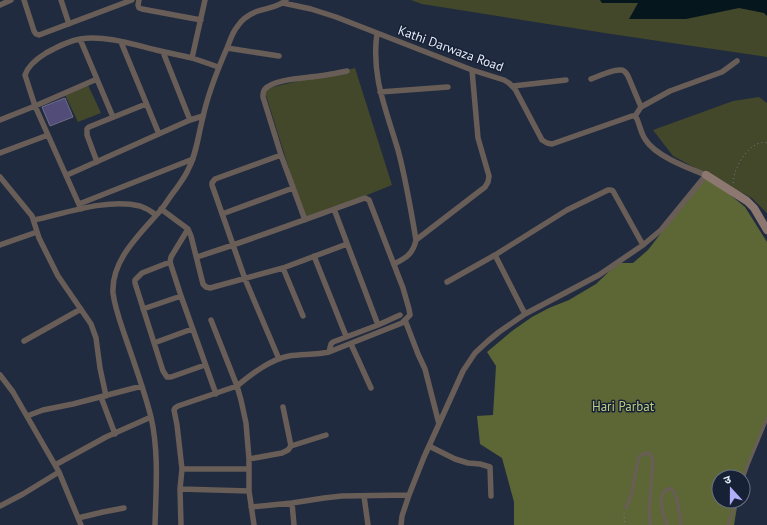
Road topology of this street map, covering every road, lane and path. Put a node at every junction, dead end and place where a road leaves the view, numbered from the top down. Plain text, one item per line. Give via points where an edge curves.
1 (11, 0) edge
2 (24, 0) edge
3 (61, 0) edge
4 (132, 0) edge
5 (139, 0) edge
6 (205, 0) edge
7 (284, 2) edge
8 (0, 5) edge
9 (201, 20) junction
10 (70, 24) junction
11 (376, 33) junction
12 (80, 39) junction
13 (121, 42) junction
14 (227, 48) junction
15 (163, 52) junction
16 (279, 56) dead end
17 (192, 58) junction
18 (737, 61) dead end
19 (218, 67) junction
20 (472, 70) junction
21 (347, 71) dead end
22 (97, 79) junction
23 (591, 79) dead end
24 (566, 80) dead end
25 (513, 86) junction
26 (448, 87) dead end
27 (380, 92) junction
28 (146, 104) junction
29 (35, 106) junction
30 (640, 107) junction
31 (203, 116) junction
32 (635, 116) junction
33 (113, 117) junction
34 (0, 120) edge
35 (190, 120) junction
36 (159, 134) junction
37 (48, 135) junction
38 (767, 143) edge
39 (0, 153) edge
40 (281, 155) junction
41 (193, 159) junction
42 (97, 162) junction
43 (67, 175) junction
44 (706, 175) junction
45 (0, 177) edge
46 (293, 188) junction
47 (732, 191) junction
48 (80, 207) junction
49 (334, 209) junction
50 (161, 210) junction
51 (222, 214) junction
52 (156, 215) junction
53 (34, 220) junction
54 (305, 220) junction
55 (188, 229) junction
56 (767, 230) edge
57 (37, 232) junction
58 (416, 240) junction
59 (347, 244) junction
60 (0, 245) edge
61 (643, 245) junction
62 (233, 246) junction
63 (495, 255) junction
64 (314, 256) junction
65 (197, 257) junction
66 (170, 262) junction
67 (394, 264) junction
68 (283, 268) junction
69 (245, 279) junction
70 (447, 282) dead end
71 (181, 296) junction
72 (81, 309) junction
73 (143, 309) junction
74 (525, 314) junction
75 (400, 315) dead end
76 (303, 316) dead end
77 (211, 320) dead end
78 (406, 320) junction
79 (378, 325) junction
80 (192, 329) junction
81 (346, 336) junction
82 (24, 341) dead end
83 (154, 343) junction
84 (351, 344) junction
85 (329, 352) junction
86 (279, 359) junction
87 (205, 365) junction
88 (0, 375) edge
89 (142, 386) junction
90 (237, 386) junction
91 (371, 388) dead end
92 (216, 394) junction
93 (104, 397) junction
94 (283, 407) dead end
95 (27, 416) junction
96 (151, 417) junction
97 (767, 419) edge
98 (439, 424) junction
99 (115, 434) junction
100 (326, 435) dead end
101 (291, 446) junction
102 (429, 446) junction
103 (249, 459) junction
104 (55, 465) junction
105 (182, 469) junction
106 (249, 469) junction
107 (747, 469) edge
108 (59, 472) junction
109 (180, 489) junction
110 (249, 491) junction
111 (409, 495) junction
112 (364, 496) junction
113 (491, 496) dead end
114 (292, 503) junction
115 (0, 506) edge
116 (251, 507) junction
117 (124, 508) dead end
118 (626, 508) joint
119 (733, 509) edge
120 (78, 518) junction
121 (81, 525) edge
122 (155, 525) edge
123 (181, 525) edge
124 (254, 525) edge
125 (294, 525) edge
126 (368, 525) edge
127 (401, 525) edge
128 (625, 525) edge
129 (650, 525) edge
130 (667, 525) edge
131 (681, 525) edge
132 (728, 525) edge

1 - 8 street
2 - 10 street via 36,34 40,35
3 - 10 street
4 - 10 street
5 - 9 street via 139,8 142,9
6 - 9 street
7 - 11 street, Kathi Darwaza Road via 336,16
7 - 14 street via 241,20
9 - 17 street
11 - 20 street, Kathi Darwaza Road
11 - 27 street via 375,59
12 - 13 street via 96,38
12 - 22 street
12 - 29 street via 68,42 43,55 26,70
13 - 15 street
13 - 28 street
14 - 16 street
14 - 19 street
15 - 17 street
15 - 35 street
17 - 19 street
18 - 30 street via 722,72 670,91
19 - 31 street
20 - 25 street, Kathi Darwaza Road via 504,80
20 - 58 street via 478,138 489,176 488,182 485,187
21 - 40 street via 282,82 264,89 263,97
22 - 29 street
22 - 33 street
23 - 30 street via 622,70 628,76
24 - 25 street
25 - 32 street, Kathi Darwaza Road via 546,143 552,144
26 - 27 street
27 - 58 street via 406,185
28 - 33 street
28 - 36 street
29 - 34 street
29 - 37 street
30 - 32 street
31 - 35 street
31 - 41 street
32 - 44 street via 649,145 667,158
33 - 42 street via 87,129
35 - 36 street
36 - 42 street
37 - 39 street
37 - 43 street
38 - 47 path via 760,142 748,151 735,173
40 - 46 street
40 - 51 street via 213,181 212,185
41 - 48 street
41 - 50 street via 187,173
42 - 43 street
43 - 48 street
44 - 47 street
44 - 61 street via 661,230
45 - 53 street
46 - 51 street
46 - 54 street
47 - 56 street via 754,208
48 - 52 street via 119,204 141,207
48 - 53 street
49 - 54 street
49 - 59 street
49 - 67 street via 368,198
50 - 52 street
50 - 55 street
51 - 62 street
52 - 89 street via 128,248 113,282 118,314
53 - 57 street
54 - 62 street
55 - 65 street
55 - 66 street via 170,257
57 - 60 street
57 - 72 street via 58,276
58 - 67 street via 409,255
59 - 64 street
59 - 79 street
61 - 63 street via 613,191 608,190 568,210
61 - 74 street via 599,275
62 - 65 street
62 - 69 street
63 - 70 street
63 - 74 street
64 - 68 street
64 - 81 street
65 - 69 street via 203,284 206,287
66 - 71 street
66 - 73 street via 137,276 134,283
67 - 78 street via 410,309 410,315
68 - 69 street
68 - 76 street
69 - 86 street
71 - 73 street
71 - 80 street
72 - 82 street
72 - 93 street via 95,332
73 - 83 street
74 - 98 street via 475,353 463,370
75 - 79 street
77 - 90 street
78 - 84 street via 402,324
78 - 98 street via 425,369
79 - 81 street
80 - 83 street
80 - 87 street
81 - 85 street via 331,343
83 - 87 street via 167,377
84 - 85 street
84 - 91 street
85 - 86 street
86 - 90 street
87 - 92 street
88 - 95 street
89 - 93 street
89 - 96 street
90 - 92 street
90 - 103 street via 246,423
92 - 105 street via 178,406 174,410
93 - 95 street
93 - 99 street
94 - 101 street
95 - 104 street
96 - 99 street
96 - 122 street via 157,465
97 - 107 lane
98 - 102 street
99 - 104 street
100 - 101 street
101 - 103 street via 282,453
102 - 111 street
102 - 113 street via 455,459 490,467
103 - 106 street
104 - 108 street
105 - 106 street
105 - 109 street
106 - 110 street
108 - 115 street
108 - 120 street
109 - 110 street
109 - 123 street
110 - 116 street
111 - 112 street
111 - 127 street
112 - 114 street via 342,496
112 - 126 street
114 - 116 street
114 - 125 street
116 - 124 street
117 - 120 street
118 - 128 path
118 - 129 lane via 640,457 649,453 653,461
119 - 132 lane
120 - 121 street
130 - 131 lane via 661,498 662,493 670,488 676,496

